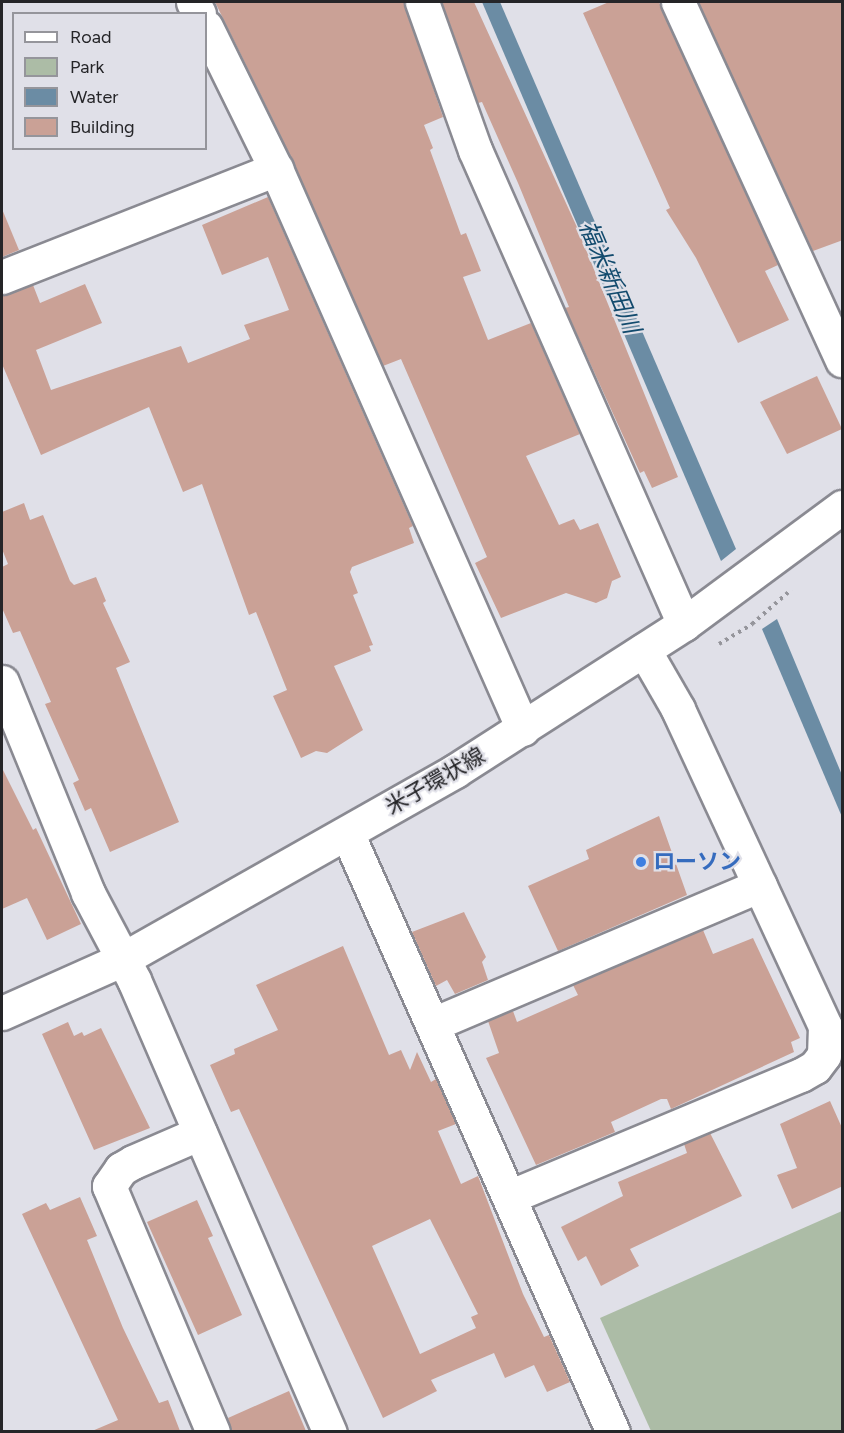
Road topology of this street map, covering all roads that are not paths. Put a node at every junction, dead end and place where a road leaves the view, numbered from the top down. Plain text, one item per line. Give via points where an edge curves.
1 (422, 2) edge
2 (678, 2) edge
3 (207, 29) edge
4 (276, 169) junction
5 (2, 277) edge
6 (843, 360) edge
7 (843, 507) edge
8 (684, 624) junction
9 (644, 650) junction
10 (2, 682) edge
11 (523, 729) junction
12 (346, 833) junction
13 (760, 885) junction
14 (121, 960) junction
15 (2, 1013) edge
16 (433, 1024) junction
17 (200, 1132) junction
18 (509, 1197) junction
19 (213, 1431) edge
20 (330, 1431) edge
21 (613, 1431) edge

1 - 8 street via 475,150
2 - 6 street
3 - 4 street
4 - 5 street
4 - 11 street
7 - 8 street, 米子環状線
8 - 9 street, 米子環状線
9 - 11 street, 米子環状線
9 - 13 street via 678,709
10 - 14 street via 88,893
11 - 12 street, 米子環状線
12 - 14 street, 米子環状線
12 - 16 street
13 - 16 street
13 - 18 street via 825,1026 824,1055 815,1067
14 - 15 street, 米子環状線
14 - 17 street via 134,980
16 - 18 street
17 - 19 street via 121,1168 109,1186
17 - 20 street
18 - 21 street

